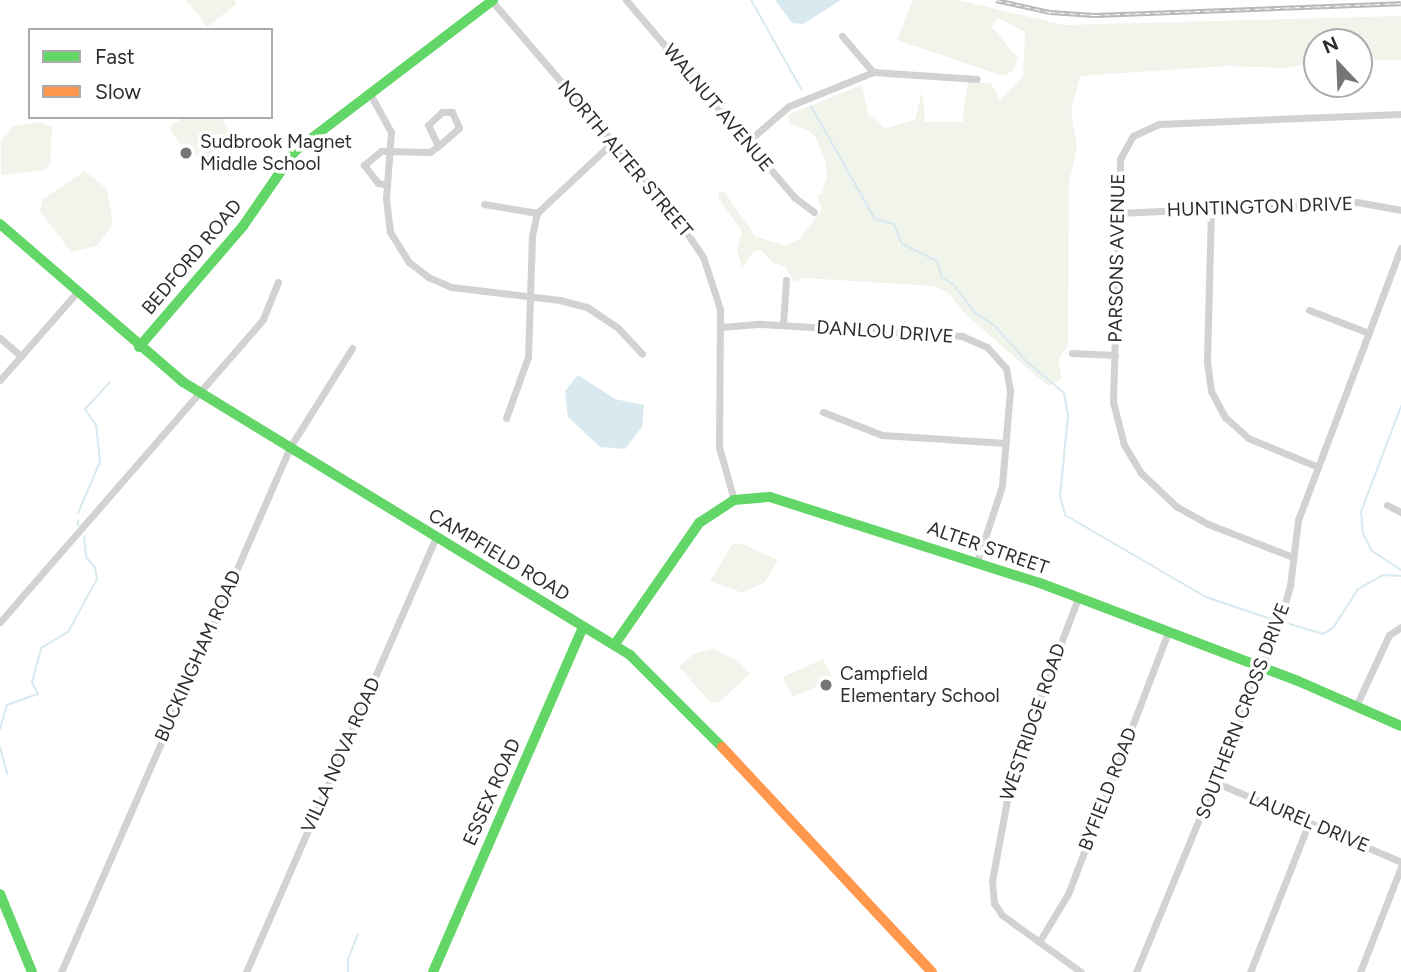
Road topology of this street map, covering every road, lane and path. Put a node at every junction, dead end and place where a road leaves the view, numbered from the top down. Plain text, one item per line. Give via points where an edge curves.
1 (492, 0) edge
2 (626, 0) edge
3 (842, 36) dead end
4 (873, 72) junction
5 (977, 79) dead end
6 (370, 94) junction
7 (1401, 114) edge
8 (613, 142) junction
9 (747, 142) junction
10 (438, 146) junction
11 (391, 151) junction
12 (387, 185) junction
13 (484, 204) dead end
14 (1211, 208) junction
15 (1401, 210) edge
16 (814, 212) dead end
17 (537, 213) junction
18 (1118, 213) junction
19 (0, 224) edge
20 (1401, 248) edge
21 (786, 280) dead end
22 (278, 282) dead end
23 (77, 292) junction
24 (531, 296) junction
25 (1309, 310) dead end
26 (783, 325) junction
27 (722, 327) junction
28 (1369, 333) junction
29 (0, 338) edge
30 (139, 348) junction
31 (352, 348) dead end
32 (1072, 353) dead end
33 (642, 354) dead end
34 (1115, 355) junction
35 (21, 356) junction
36 (0, 380) edge
37 (201, 393) junction
38 (823, 412) dead end
39 (506, 418) dead end
40 (1006, 443) junction
41 (290, 447) junction
42 (1318, 467) junction
43 (734, 500) junction
44 (1387, 505) dead end
45 (1401, 512) edge
46 (436, 538) junction
47 (1293, 557) junction
48 (977, 562) junction
49 (1077, 598) junction
50 (0, 622) edge
51 (583, 627) junction
52 (1401, 627) edge
53 (1168, 632) junction
54 (615, 644) junction
55 (1262, 667) junction
56 (1356, 706) junction
57 (1401, 726) edge
58 (1217, 783) junction
59 (1309, 822) junction
60 (1401, 864) edge
61 (0, 894) edge
62 (1039, 942) junction
63 (32, 972) edge
64 (61, 972) edge
65 (246, 972) edge
66 (433, 972) edge
67 (932, 972) edge
68 (1081, 972) edge
69 (1136, 972) edge
70 (1250, 972) edge
71 (1360, 972) edge

1 - 6 street, BEDFORD ROAD
1 - 8 street, NORTH ALTER STREET
2 - 9 street, WALNUT AVENUE
3 - 4 street
4 - 5 street
4 - 9 street via 789,106
6 - 11 street via 387,120
6 - 30 street, BEDFORD ROAD via 286,161 243,226
7 - 18 street, PARSONS AVENUE via 1151,125 1133,136 1122,151
8 - 17 street
8 - 27 street, NORTH ALTER STREET via 695,241 716,291
9 - 16 street, WALNUT AVENUE via 794,197
10 - 10 street via 428,125 442,112 452,112 459,128
10 - 11 street via 424,153
11 - 12 street
11 - 12 street via 381,151 364,165 378,183
12 - 24 street via 390,232 418,271 452,287
13 - 17 street
14 - 15 street, HUNTINGTON DRIVE via 1369,202
14 - 18 street, HUNTINGTON DRIVE
14 - 42 street via 1207,362 1214,397 1225,417 1248,438
17 - 24 street via 531,236
18 - 34 street, PARSONS AVENUE
19 - 23 street, CAMPFIELD ROAD
20 - 28 street, SOUTHERN CROSS DRIVE
21 - 26 street
22 - 37 street via 269,311
23 - 30 street, CAMPFIELD ROAD
23 - 35 street
24 - 33 street via 587,307 618,328
24 - 39 street via 526,368
25 - 28 street
26 - 27 street, DANLOU DRIVE
26 - 40 street, DANLOU DRIVE via 962,336 979,342 1009,375
27 - 43 street, NORTH ALTER STREET via 719,447
28 - 42 street, SOUTHERN CROSS DRIVE
29 - 35 street
30 - 37 street, CAMPFIELD ROAD
31 - 41 street, BUCKINGHAM ROAD
32 - 34 street
34 - 47 street, PARSONS AVENUE via 1118,429 1132,460 1152,486 1192,516
35 - 36 street
37 - 41 street, CAMPFIELD ROAD
37 - 50 street
38 - 40 street via 882,435
40 - 48 street, DANLOU DRIVE via 1002,486
41 - 46 street, CAMPFIELD ROAD
41 - 64 street, BUCKINGHAM ROAD
42 - 47 street, SOUTHERN CROSS DRIVE via 1298,520
43 - 48 street, ALTER STREET via 758,496 783,500
43 - 54 street, ALTER STREET via 699,523
44 - 45 street
46 - 51 street, CAMPFIELD ROAD
46 - 65 street, VILLA NOVA ROAD
47 - 55 street, SOUTHERN CROSS DRIVE via 1283,611
48 - 49 street, ALTER STREET
49 - 53 street, ALTER STREET
49 - 62 street, WESTRIDGE ROAD via 1012,773 993,870 992,895 997,909
51 - 54 street, CAMPFIELD ROAD
51 - 66 street, ESSEX ROAD
52 - 56 street via 1389,635
53 - 55 street, ALTER STREET
53 - 62 street, BYFIELD ROAD via 1068,894
54 - 67 street, CAMPFIELD ROAD via 662,683
55 - 56 street, ALTER STREET
55 - 58 street, SOUTHERN CROSS DRIVE
56 - 57 street, ALTER STREET
58 - 59 street, LAUREL DRIVE
58 - 69 street, SOUTHERN CROSS DRIVE
59 - 60 street, LAUREL DRIVE
59 - 70 street
60 - 71 street
61 - 63 street
62 - 68 street, WESTRIDGE ROAD

